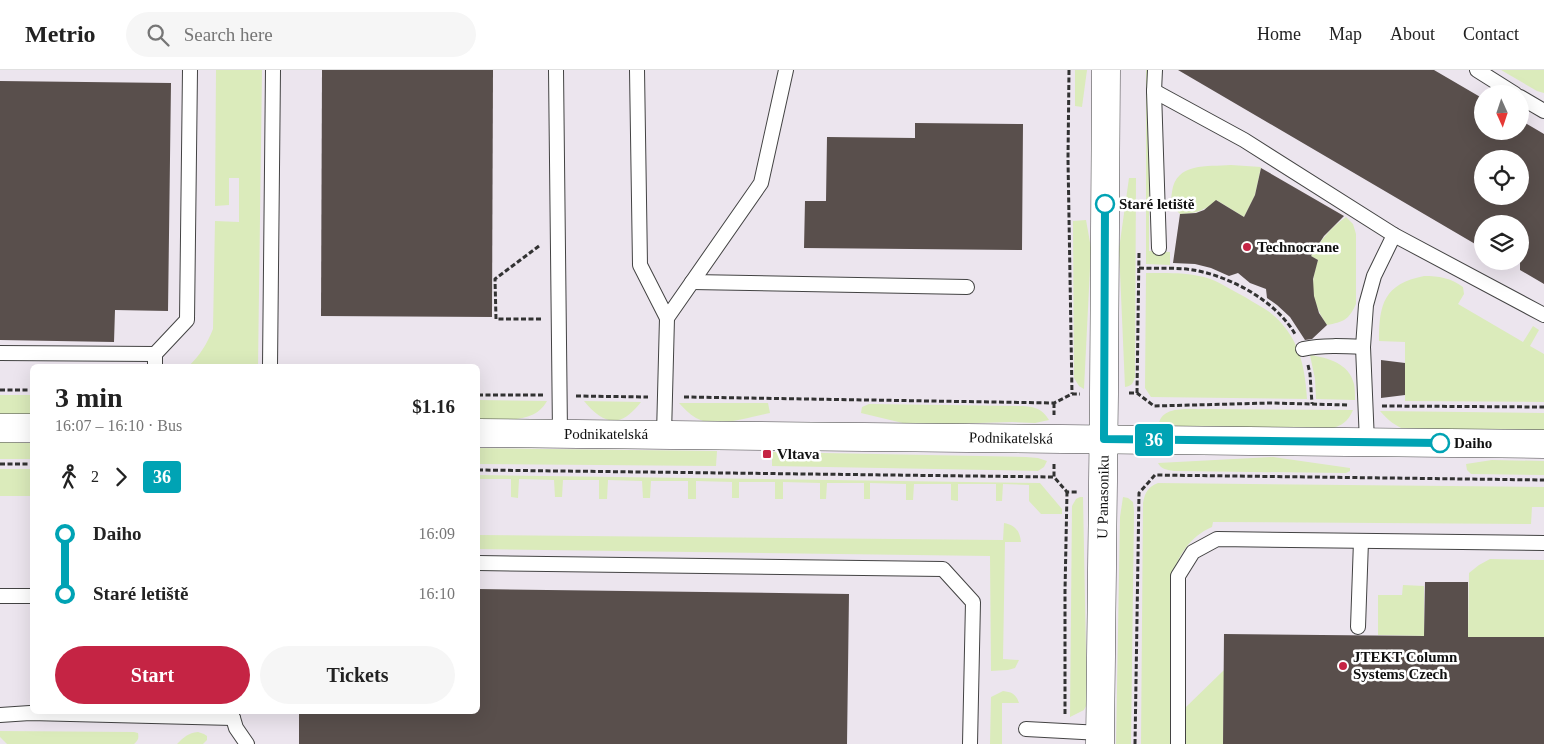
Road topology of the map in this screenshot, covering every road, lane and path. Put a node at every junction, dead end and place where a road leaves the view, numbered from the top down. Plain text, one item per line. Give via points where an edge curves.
1 (190, 70) edge
2 (273, 70) edge
3 (556, 70) edge
4 (638, 70) edge
5 (786, 70) edge
6 (1069, 70) edge
7 (1106, 70) edge
8 (1155, 70) edge
9 (1477, 70) edge
10 (1501, 85) edge
11 (1154, 90) junction
12 (1529, 103) edge
13 (1544, 112) edge
14 (558, 232) junction
15 (1394, 235) junction
16 (1159, 248) dead end
17 (1139, 268) dead end
18 (692, 282) junction
19 (967, 287) dead end
20 (1544, 316) edge
21 (667, 318) junction
22 (559, 319) junction
23 (1363, 347) junction
24 (1303, 349) junction
25 (0, 353) edge
26 (155, 360) edge
27 (270, 364) edge
28 (0, 390) edge
29 (30, 390) edge
30 (1138, 393) dead end
31 (480, 395) edge
32 (560, 396) junction
33 (665, 397) junction
34 (1312, 404) dead end
35 (1154, 406) dead end
36 (0, 428) edge
37 (30, 428) edge
38 (480, 433) edge
39 (560, 434) junction
40 (664, 434) junction
41 (1104, 439) junction
42 (1367, 442) junction
43 (1544, 444) edge
44 (0, 464) edge
45 (30, 464) edge
46 (480, 470) edge
47 (1054, 477) dead end
48 (1067, 492) dead end
49 (1361, 541) junction
50 (1544, 543) edge
51 (480, 563) edge
52 (0, 596) edge
53 (30, 596) edge
54 (1358, 627) dead end
55 (30, 713) edge
56 (130, 714) edge
57 (0, 715) edge
58 (229, 715) edge
59 (1026, 729) dead end
60 (1065, 731) junction
61 (1101, 738) edge
62 (247, 744) edge
63 (970, 744) edge
64 (1178, 744) edge

1 - 26 lane via 186,320
2 - 27 lane
3 - 14 lane
4 - 21 lane via 640,265
5 - 18 lane via 761,183
6 - 33 path via 1072,394 1054,403
7 - 41 street, U Panasoniku
8 - 11 lane
9 - 10 lane
11 - 15 lane via 1244,140
11 - 16 lane
12 - 13 lane
14 - 22 lane
14 - 22 path via 495,279 496,319
15 - 20 lane
15 - 23 lane via 1370,290
17 - 24 path via 1192,270 1219,276 1271,305 1290,325
18 - 19 lane
18 - 21 lane
21 - 33 lane
22 - 32 lane
23 - 24 lane via 1314,346
23 - 42 lane
24 - 34 path via 1310,374
25 - 26 lane
28 - 29 path
30 - 35 path
31 - 32 path
32 - 33 path
32 - 39 lane
33 - 40 lane
36 - 37 street
38 - 39 street, Podnikatelská
39 - 40 street, Podnikatelská
40 - 41 street, Podnikatelská
41 - 42 street, Podnikatelská
41 - 61 street, U Panasoniku
42 - 43 street, Podnikatelská
44 - 45 path
46 - 47 path
48 - 60 path
49 - 50 lane
49 - 54 lane
49 - 64 lane via 1217,539 1192,552 1178,576
51 - 63 lane via 942,569 973,602
52 - 53 lane
55 - 57 lane
56 - 58 lane
58 - 62 lane
59 - 60 lane
60 - 61 lane

